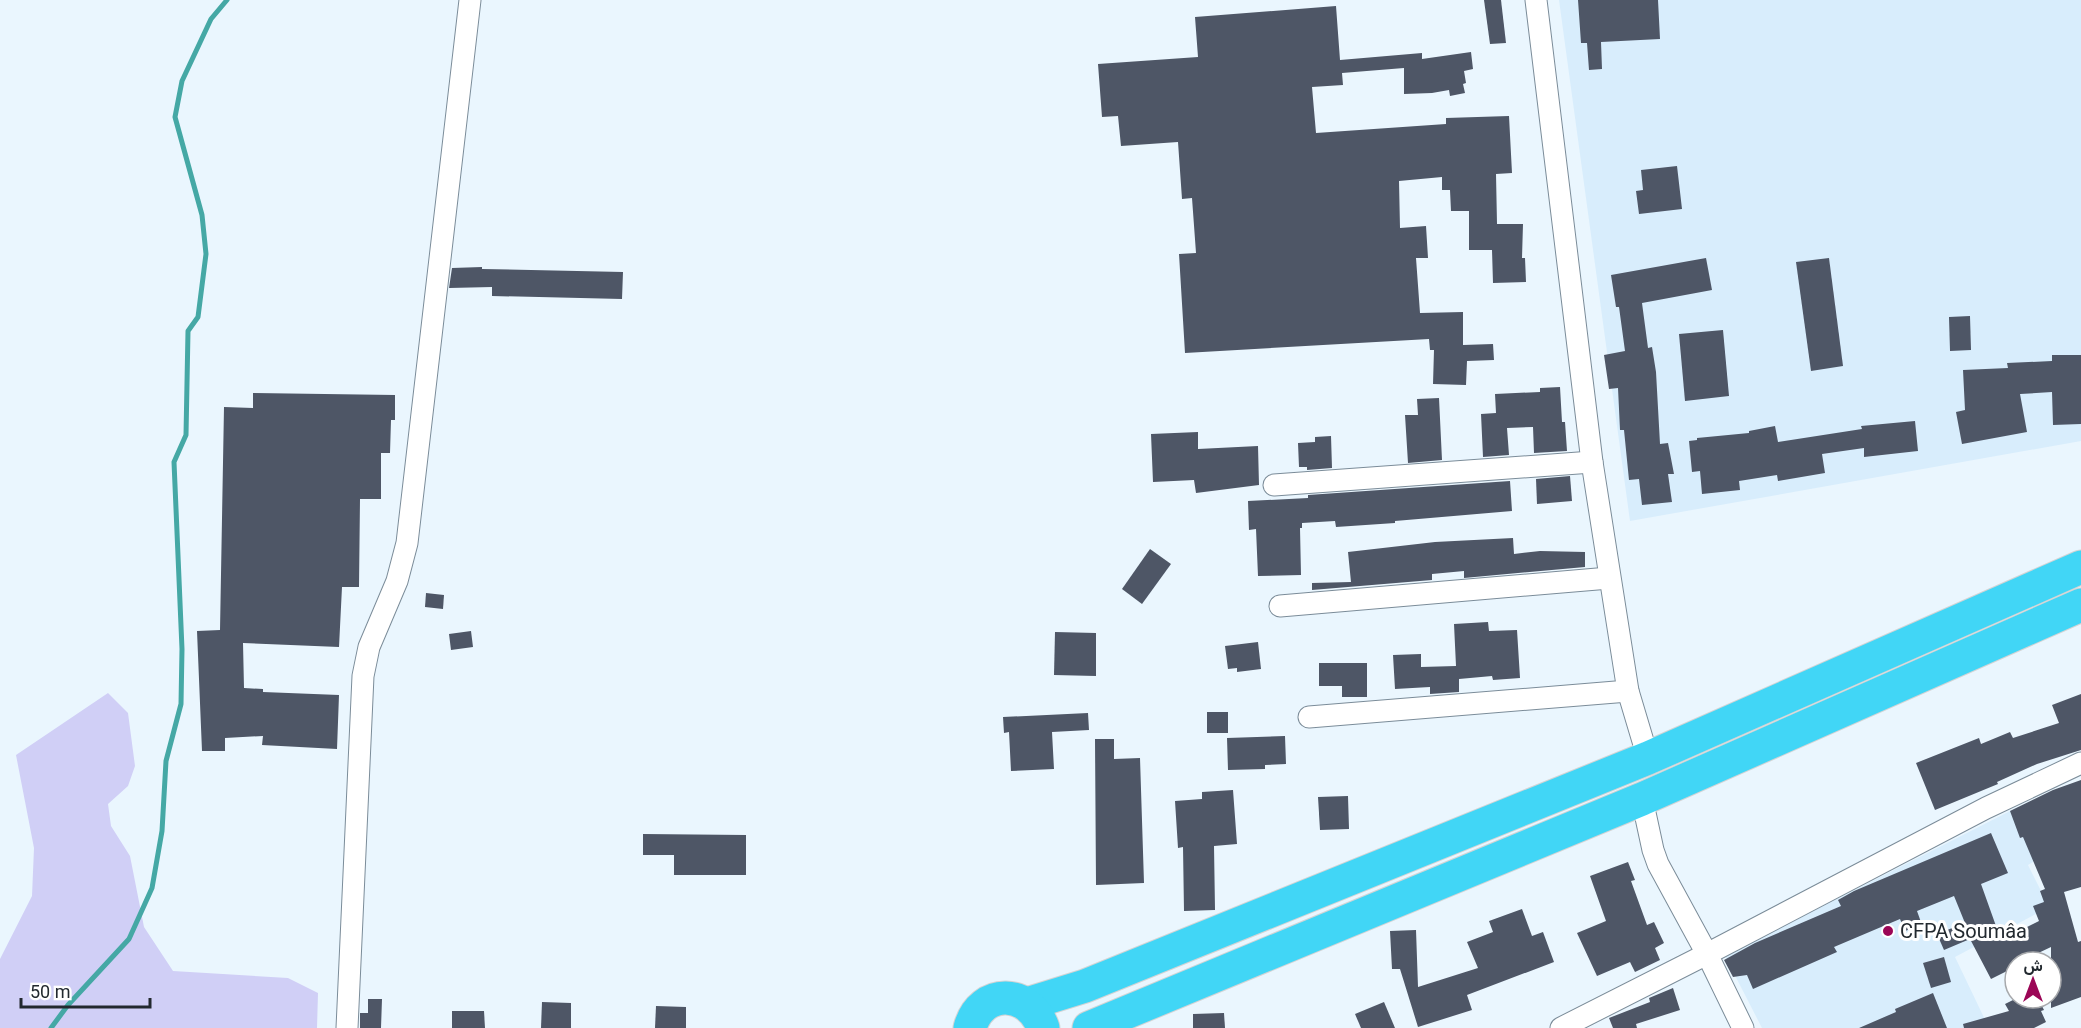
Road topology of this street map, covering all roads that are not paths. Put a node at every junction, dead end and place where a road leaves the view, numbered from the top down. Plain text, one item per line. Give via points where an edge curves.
1 (471, 0) edge
2 (1536, 0) edge
3 (1592, 462) junction
4 (1274, 485) dead end
5 (2081, 567) edge
6 (1610, 578) junction
7 (2081, 605) edge
8 (1280, 606) dead end
9 (1628, 691) junction
10 (1309, 717) dead end
11 (1648, 758) junction
12 (2081, 763) edge
13 (1642, 799) junction
14 (1707, 954) junction
15 (1035, 1016) edge
16 (347, 1028) edge
17 (970, 1028) edge
18 (1089, 1028) edge
19 (1561, 1028) edge
20 (1743, 1028) edge

1 - 16 street via 407,543 397,581 369,647 363,676
2 - 3 street
3 - 4 street
3 - 6 street
5 - 11 highway
6 - 8 street
6 - 9 street
7 - 13 highway
9 - 10 street
9 - 11 street
11 - 15 highway via 1085,986
12 - 14 street via 1986,808
13 - 14 street via 1658,864
13 - 18 highway
14 - 19 street
14 - 20 street
15 - 17 highway via 1010,998 991,1001 976,1012

